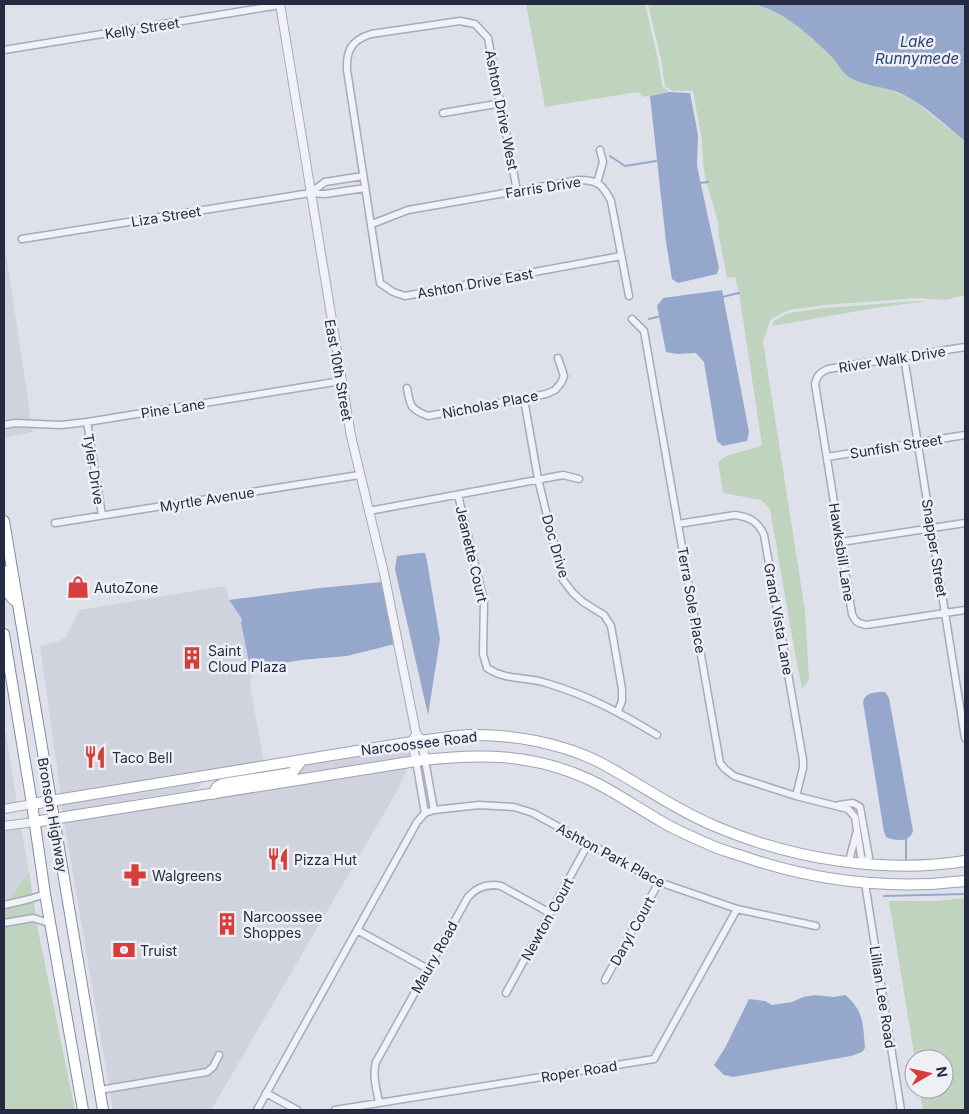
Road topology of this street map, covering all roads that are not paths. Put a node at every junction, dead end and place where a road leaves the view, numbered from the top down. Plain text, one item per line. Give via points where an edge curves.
1 (280, 5) edge
2 (4, 50) edge
3 (502, 103) junction
4 (443, 113) dead end
5 (600, 150) dead end
6 (363, 176) junction
7 (597, 183) junction
8 (365, 188) junction
9 (517, 191) junction
10 (310, 193) junction
11 (372, 224) junction
12 (22, 239) dead end
13 (621, 256) junction
14 (629, 296) dead end
15 (632, 319) dead end
16 (965, 348) edge
17 (904, 357) junction
18 (558, 358) dead end
19 (820, 372) joint
20 (341, 381) junction
21 (407, 388) dead end
22 (524, 399) junction
23 (87, 422) junction
24 (4, 425) edge
25 (965, 435) edge
26 (918, 442) junction
27 (827, 457) junction
28 (359, 475) junction
29 (579, 479) dead end
30 (538, 480) junction
31 (458, 495) junction
32 (369, 511) junction
33 (102, 515) junction
34 (4, 521) edge
35 (56, 522) dead end
36 (965, 522) edge
37 (678, 524) junction
38 (932, 528) junction
39 (841, 542) junction
40 (4, 571) edge
41 (17, 602) junction
42 (965, 610) edge
43 (945, 613) junction
44 (4, 634) edge
45 (962, 698) edge
46 (618, 711) junction
47 (658, 735) dead end
48 (965, 738) edge
49 (417, 739) junction
50 (302, 760) junction
51 (421, 760) junction
52 (213, 794) junction
53 (796, 796) junction
54 (51, 801) junction
55 (32, 804) junction
56 (837, 805) junction
57 (4, 809) edge
58 (434, 810) junction
59 (425, 813) junction
60 (54, 819) junction
61 (34, 822) junction
62 (4, 826) edge
63 (856, 832) junction
64 (588, 844) junction
65 (849, 861) junction
66 (965, 862) edge
67 (865, 864) junction
68 (965, 881) edge
69 (659, 882) junction
70 (865, 883) junction
71 (44, 894) junction
72 (4, 905) edge
73 (737, 909) junction
74 (550, 913) junction
75 (4, 923) edge
76 (49, 923) junction
77 (816, 926) dead end
78 (357, 930) junction
79 (428, 969) junction
80 (605, 980) dead end
81 (506, 993) dead end
82 (69, 1033) junction
83 (219, 1055) dead end
84 (100, 1090) junction
85 (266, 1093) junction
86 (379, 1103) junction
87 (83, 1110) edge
88 (88, 1110) edge
89 (103, 1110) edge
90 (257, 1110) edge
91 (297, 1110) edge
92 (335, 1110) edge
93 (901, 1110) edge

1 - 2 street, Kelly Street
1 - 10 street, East 10th Street
3 - 4 street
3 - 6 street, Ashton Drive West via 488,38 475,24 460,21 359,38 347,58 347,70
3 - 9 street, Ashton Drive West
5 - 7 street via 603,162
6 - 8 street, Ashton Drive East
6 - 10 street via 325,182
7 - 9 street, Farris Drive via 579,180
7 - 13 street, Farris Drive via 606,190 611,201
8 - 10 street
8 - 11 street, Ashton Drive East
9 - 11 street, Farris Drive via 408,210
10 - 12 street, Liza Street
10 - 20 street, East 10th Street
11 - 13 street, Ashton Drive East via 380,283 405,296
13 - 14 street, Farris Drive
15 - 37 street, Terra Sole Place via 644,331
16 - 17 street, River Walk Drive
17 - 19 street, River Walk Drive
17 - 26 street, Snapper Street
18 - 22 street, Nicholas Place via 564,376 561,383 546,394
19 - 27 street, Hawksbill Lane via 815,384
20 - 23 street, Pine Lane
20 - 28 street, East 10th Street
21 - 22 street, Nicholas Place via 409,404 415,411 428,416
22 - 30 street, Doc Drive
23 - 24 street, Pine Lane
23 - 33 street, Tyler Drive
25 - 26 street, Sunfish Street
26 - 27 street, Sunfish Street
26 - 38 street, Snapper Street
27 - 39 street, Hawksbill Lane
28 - 32 street, East 10th Street
28 - 33 street, Myrtle Avenue
29 - 30 street via 563,475
30 - 31 street
30 - 46 street, Doc Drive via 564,580 573,593 604,615 611,626 622,689
31 - 32 street
31 - 46 street, Jeanette Court via 484,601 483,654 487,668 497,675 543,682
32 - 49 street, East 10th Street
33 - 35 street, Myrtle Avenue
34 - 41 main road, Bronson Highway
36 - 38 street
37 - 53 street, Terra Sole Place via 720,763 734,776
37 - 53 street, Grand Vista Lane via 740,516 747,517 761,528 803,760
38 - 39 street
38 - 43 street, Snapper Street
39 - 43 street, Hawksbill Lane via 852,614 858,624
40 - 41 main road via 6,592
41 - 54 main road, Bronson Highway
42 - 43 street, Hawksbill Lane
43 - 45 street, Snapper Street
44 - 55 main road, Bronson Highway
45 - 48 street, Snapper Street
46 - 47 street, Jeanette Court
49 - 50 main road, Narcoossee Road
49 - 51 street, East 10th Street
49 - 65 main road, Narcoossee Road via 494,736 561,748 600,762 717,827 790,850
50 - 52 main road via 292,773 222,784
50 - 54 main road, Narcoossee Road
51 - 52 main road, Narcoossee Road
51 - 58 street
51 - 59 street
51 - 70 main road, Narcoossee Road via 494,755 564,769 607,788 661,822 708,844 782,869
52 - 60 main road, Narcoossee Road
53 - 56 street, Terra Sole Place
54 - 55 main road, Narcoossee Road
54 - 60 main road, Bronson Highway
55 - 57 street
55 - 61 main road, Bronson Highway
56 - 63 street, Terra Sole Place via 852,812
56 - 67 street, Terra Sole Place via 853,803 860,807 869,857
58 - 59 street, Ashton Park Place
58 - 64 street, Ashton Park Place via 479,804 514,807 541,817
59 - 78 street
60 - 61 main road, Narcoossee Road
60 - 84 main road, Bronson Highway
61 - 62 street
61 - 71 main road, Bronson Highway
63 - 65 street
63 - 67 street, Terra Sole Place
64 - 69 street, Ashton Park Place
64 - 74 street, Newton Court
65 - 67 main road, Narcoossee Road
66 - 67 main road, Narcoossee Road
67 - 70 main road
68 - 70 main road, Narcoossee Road
69 - 73 street, Ashton Park Place
69 - 80 street, Daryl Court
70 - 93 street, Lillian Lee Road
71 - 72 street
71 - 76 main road, Bronson Highway
73 - 77 street, Ashton Park Place
73 - 86 street, Roper Road via 654,1058
74 - 79 street, Maury Road via 501,886 493,884 478,888 468,897
74 - 81 street, Newton Court
75 - 76 street via 33,918
76 - 82 main road, Bronson Highway
78 - 79 street
78 - 85 street
79 - 86 street, Maury Road via 376,1062
82 - 87 main road, Bronson Highway
82 - 88 main road via 75,1037
83 - 84 street via 207,1072
84 - 89 main road, Bronson Highway
85 - 90 street
85 - 91 street
86 - 92 street, Roper Road

